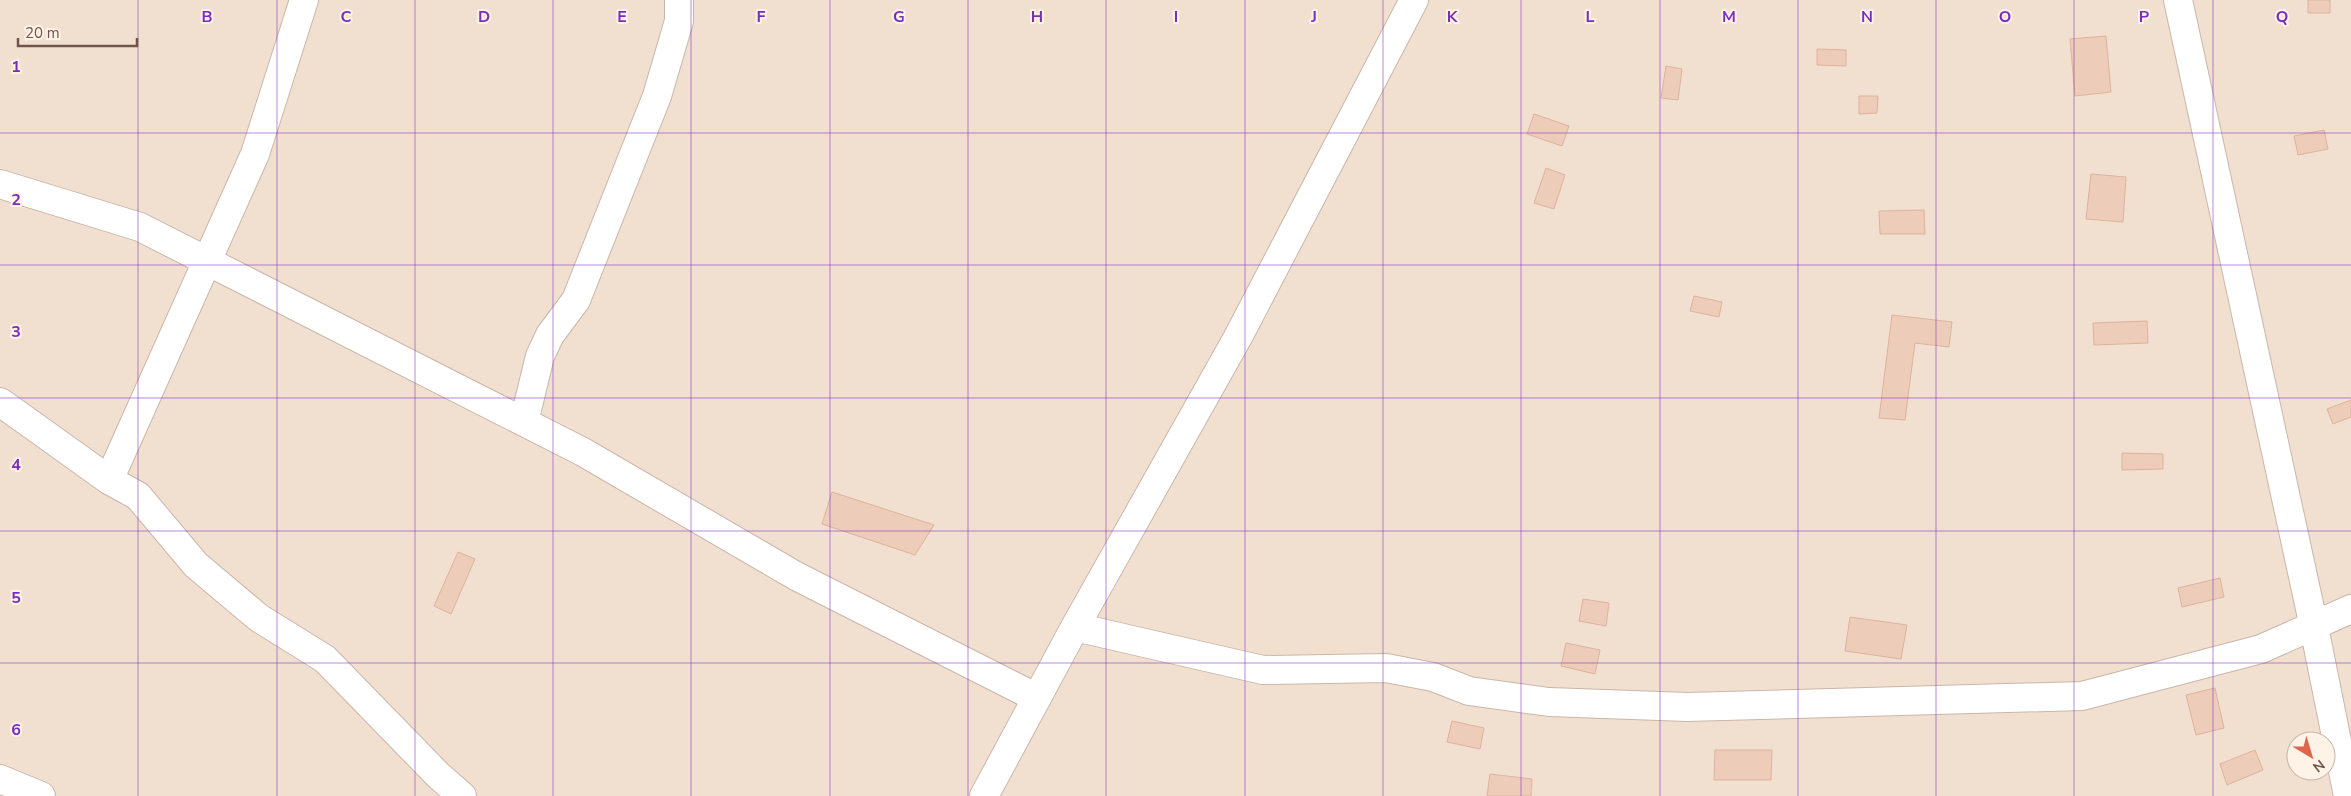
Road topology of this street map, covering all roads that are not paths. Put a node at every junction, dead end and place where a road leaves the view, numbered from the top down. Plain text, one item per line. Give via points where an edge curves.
1 (304, 0) edge
2 (679, 0) edge
3 (1414, 0) edge
4 (2178, 0) edge
5 (0, 184) edge
6 (207, 261) junction
7 (0, 402) edge
8 (524, 422) junction
9 (109, 480) junction
10 (2351, 609) edge
11 (1075, 627) junction
12 (2314, 627) junction
13 (1037, 698) junction
14 (0, 779) edge
15 (41, 796) edge
16 (462, 796) edge
17 (984, 796) edge
18 (2348, 796) edge

1 - 6 street via 254,154
2 - 8 street via 679,21 657,96 576,300 550,335 540,356
3 - 11 street via 1238,337
4 - 12 street
5 - 6 street via 140,227
6 - 8 street
6 - 9 street
7 - 9 street
8 - 13 street via 583,452 796,576
9 - 16 street via 138,496 196,565 259,618 325,659
10 - 12 street
11 - 12 street via 1263,670 1386,668 1433,677 1469,691 1549,702 1687,707 2082,696 2261,649
11 - 13 street
12 - 18 street
13 - 17 street
14 - 15 street

